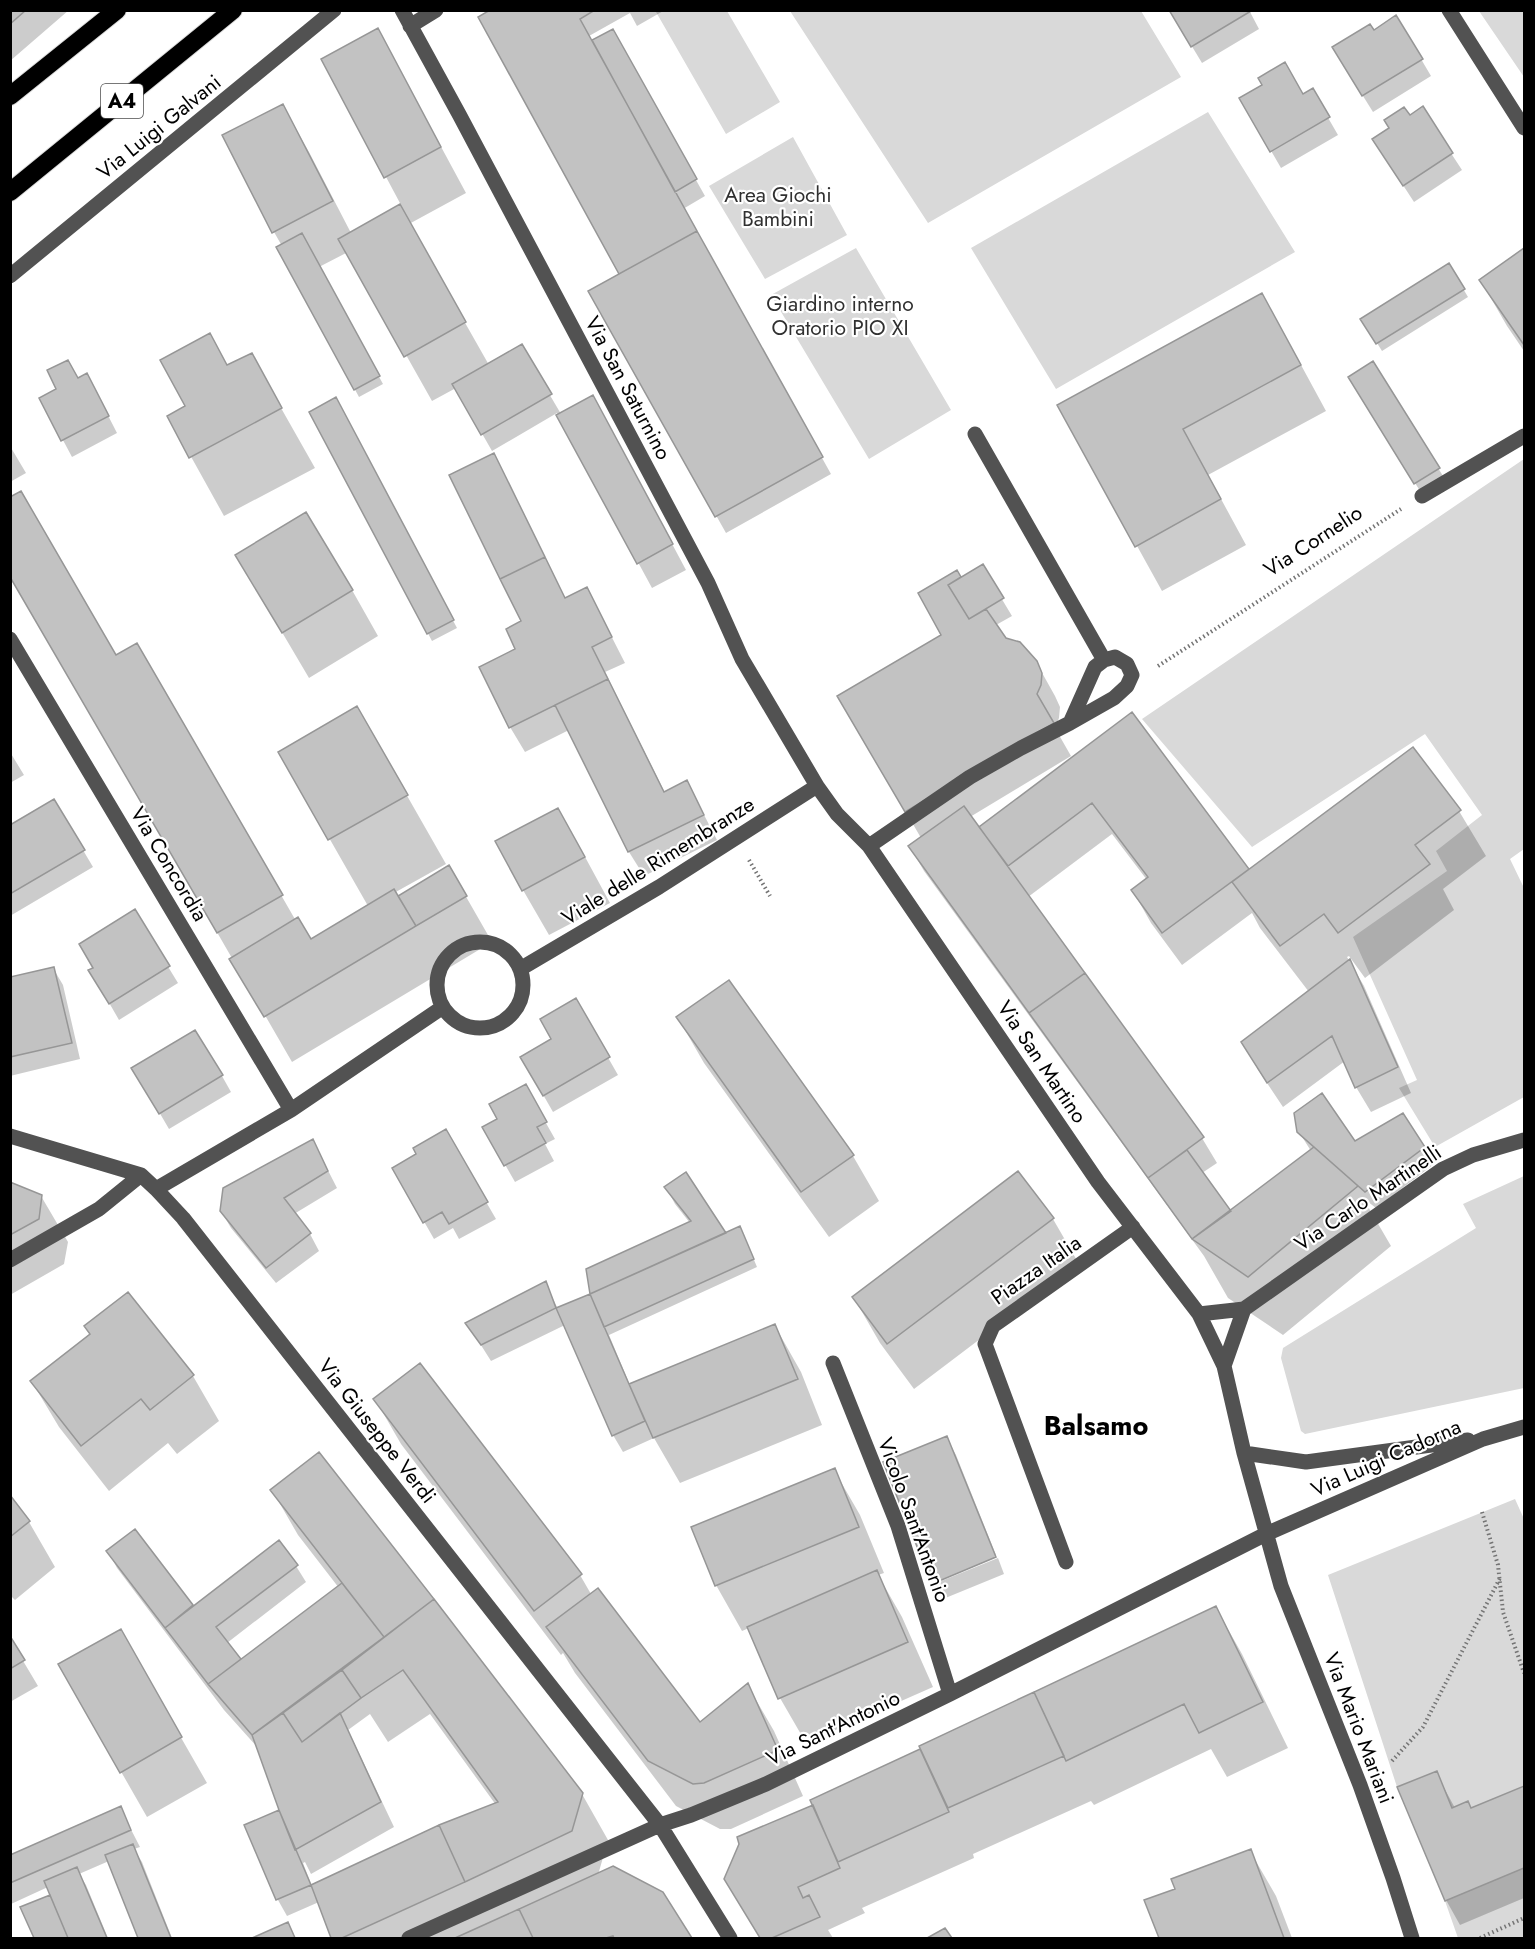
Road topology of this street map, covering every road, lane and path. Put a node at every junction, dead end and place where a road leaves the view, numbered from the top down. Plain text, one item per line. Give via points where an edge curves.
1 (117, 10) edge
2 (233, 10) edge
3 (334, 10) edge
4 (402, 10) edge
5 (436, 10) edge
6 (1449, 10) edge
7 (410, 26) junction
8 (10, 96) edge
9 (1524, 128) edge
10 (10, 192) edge
11 (10, 276) edge
12 (975, 434) dead end
13 (1524, 436) edge
14 (1422, 496) joint
15 (10, 639) edge
16 (1104, 660) junction
17 (1127, 686) junction
18 (1071, 723) junction
19 (817, 786) junction
20 (737, 838) junction
21 (869, 846) junction
22 (770, 896) dead end
23 (520, 969) junction
24 (443, 1007) junction
25 (291, 1110) junction
26 (10, 1136) edge
27 (1524, 1140) edge
28 (141, 1175) junction
29 (156, 1189) junction
30 (1133, 1227) junction
31 (10, 1260) edge
32 (1244, 1308) junction
33 (1199, 1314) junction
34 (833, 1363) dead end
35 (1224, 1366) junction
36 (1524, 1427) edge
37 (1483, 1438) junction
38 (1244, 1454) junction
39 (1482, 1512) dead end
40 (1266, 1534) junction
41 (1066, 1562) dead end
42 (1500, 1578) junction
43 (1524, 1673) edge
44 (950, 1694) junction
45 (1392, 1761) dead end
46 (660, 1825) junction
47 (1524, 1918) edge
48 (409, 1938) edge
49 (730, 1938) edge
50 (1412, 1938) edge
51 (1480, 1938) edge

1 - 8 highway
2 - 10 highway, A4
3 - 11 street, Via Luigi Galvani
4 - 7 street, Via San Saturnino
5 - 7 street
6 - 9 street
7 - 19 street, Via San Saturnino via 708,583 742,659
12 - 16 street
13 - 14 street
14 - 17 path, Via Cornelio
15 - 25 street, Via Concordia
16 - 17 street via 1115,657 1127,664 1132,675
16 - 18 street via 1095,667
17 - 18 street
18 - 21 street via 970,777
19 - 20 street, Viale delle Rimembranze
19 - 21 street, Via San Martino via 837,814
20 - 22 path
20 - 23 street, Viale delle Rimembranze
21 - 30 street, Via San Martino via 1098,1182
23 - 24 street via 523,983 515,1010 493,1026 465,1024
23 - 24 street via 513,957 489,942 461,946 441,966 437,980
24 - 25 street
25 - 29 street
26 - 28 street, Via Giuseppe Verdi
27 - 32 street, Via Carlo Martinelli via 1473,1155 1443,1169
28 - 29 street, Via Giuseppe Verdi
28 - 31 street via 99,1209
29 - 46 street, Via Giuseppe Verdi via 183,1218
30 - 33 street, Via San Martino
30 - 41 street, Piazza Italia via 993,1326 985,1344
32 - 33 street, Via Carlo Martinelli
32 - 35 street
33 - 35 street, Via San Martino
34 - 44 street, Vicolo Sant'Antonio via 898,1526
35 - 38 street
36 - 37 street, Via Luigi Cadorna
37 - 38 street via 1306,1462
37 - 40 street, Via Luigi Cadorna
38 - 40 street
39 - 42 path
40 - 44 street, Via Sant'Antonio
40 - 50 street, Via Mario Mariani via 1281,1586 1360,1785
42 - 43 path via 1503,1612
42 - 45 path via 1423,1727
44 - 46 street, Via Sant'Antonio via 766,1784
46 - 48 street, Via Sant'Antonio
46 - 49 street, Via Giuseppe Verdi
47 - 51 path

